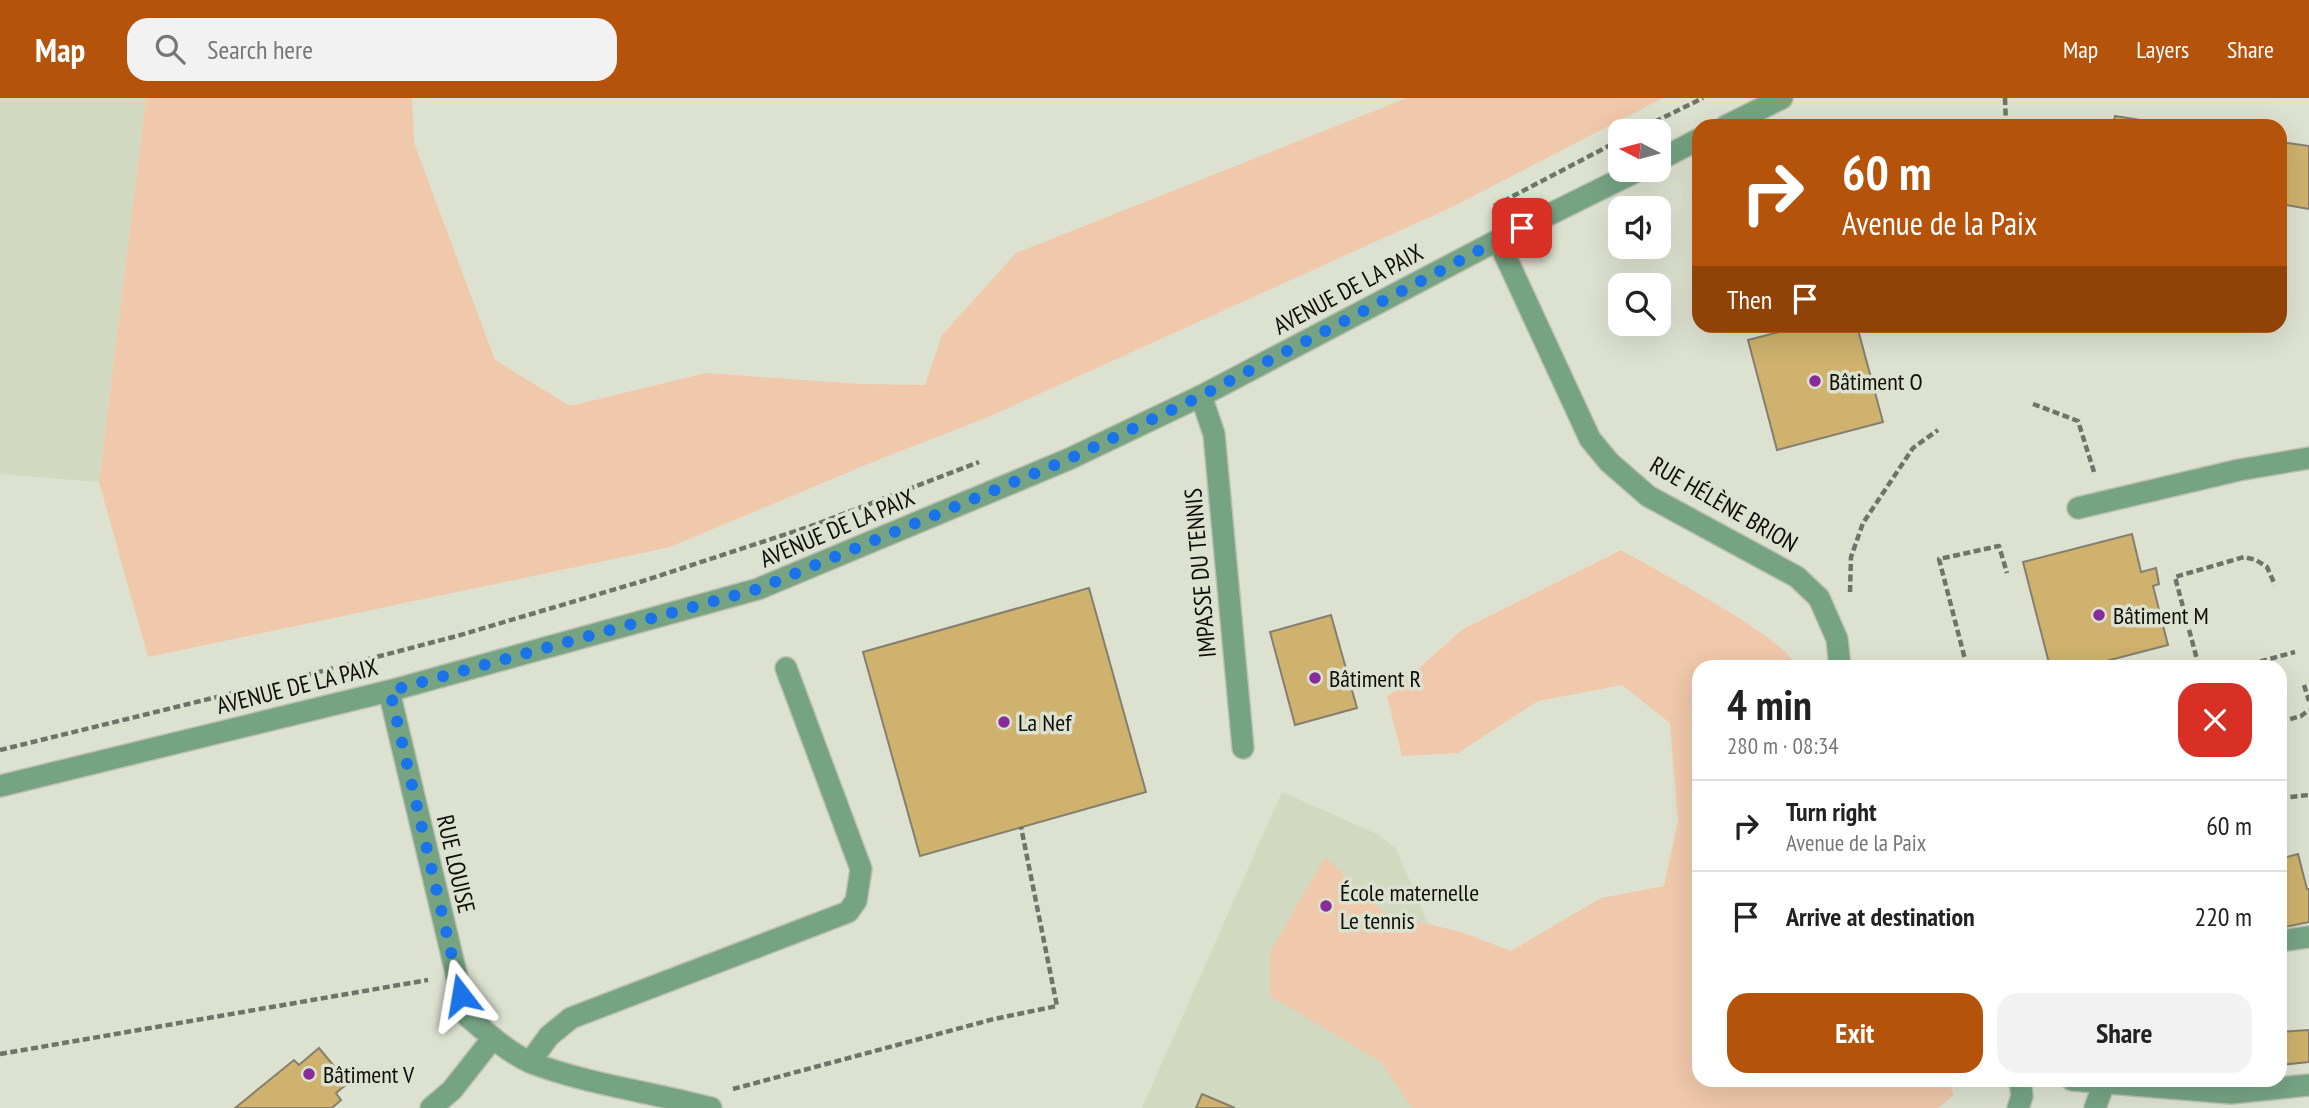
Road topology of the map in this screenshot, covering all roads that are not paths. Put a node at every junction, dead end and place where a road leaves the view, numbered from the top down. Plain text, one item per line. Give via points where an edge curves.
1 (1782, 98) edge
2 (1740, 119) edge
3 (1692, 143) edge
4 (1671, 154) edge
5 (1615, 182) edge
6 (1498, 240) junction
7 (1201, 396) junction
8 (2309, 458) edge
9 (2078, 508) dead end
10 (1839, 660) edge
11 (786, 668) dead end
12 (390, 691) junction
13 (1242, 748) dead end
14 (0, 786) edge
15 (2309, 937) edge
16 (2287, 940) edge
17 (493, 1038) junction
18 (530, 1062) junction
19 (2309, 1085) edge
20 (2021, 1087) edge
21 (2103, 1087) edge
22 (2155, 1087) edge
23 (431, 1108) edge
24 (711, 1108) edge
25 (2018, 1108) edge
26 (2095, 1108) edge

1 - 2 street
3 - 4 street
5 - 6 street, AVENUE DE LA PAIX
6 - 7 street, AVENUE DE LA PAIX
6 - 10 street, RUE HÉLÈNE BRION via 1590,439 1648,496 1797,577 1819,598 1837,639
7 - 12 street, AVENUE DE LA PAIX via 1069,459 758,589
7 - 13 street, IMPASSE DU TENNIS via 1214,435
8 - 9 street
11 - 18 street via 861,869 856,901 848,912 571,1018 549,1036
12 - 14 street, AVENUE DE LA PAIX
12 - 17 street, RUE LOUISE via 466,1015
15 - 16 street
17 - 18 street, RUE LOUISE
17 - 23 street via 452,1090
18 - 24 street, RUE LOUISE
19 - 22 street via 2231,1093
20 - 25 street
21 - 26 street

